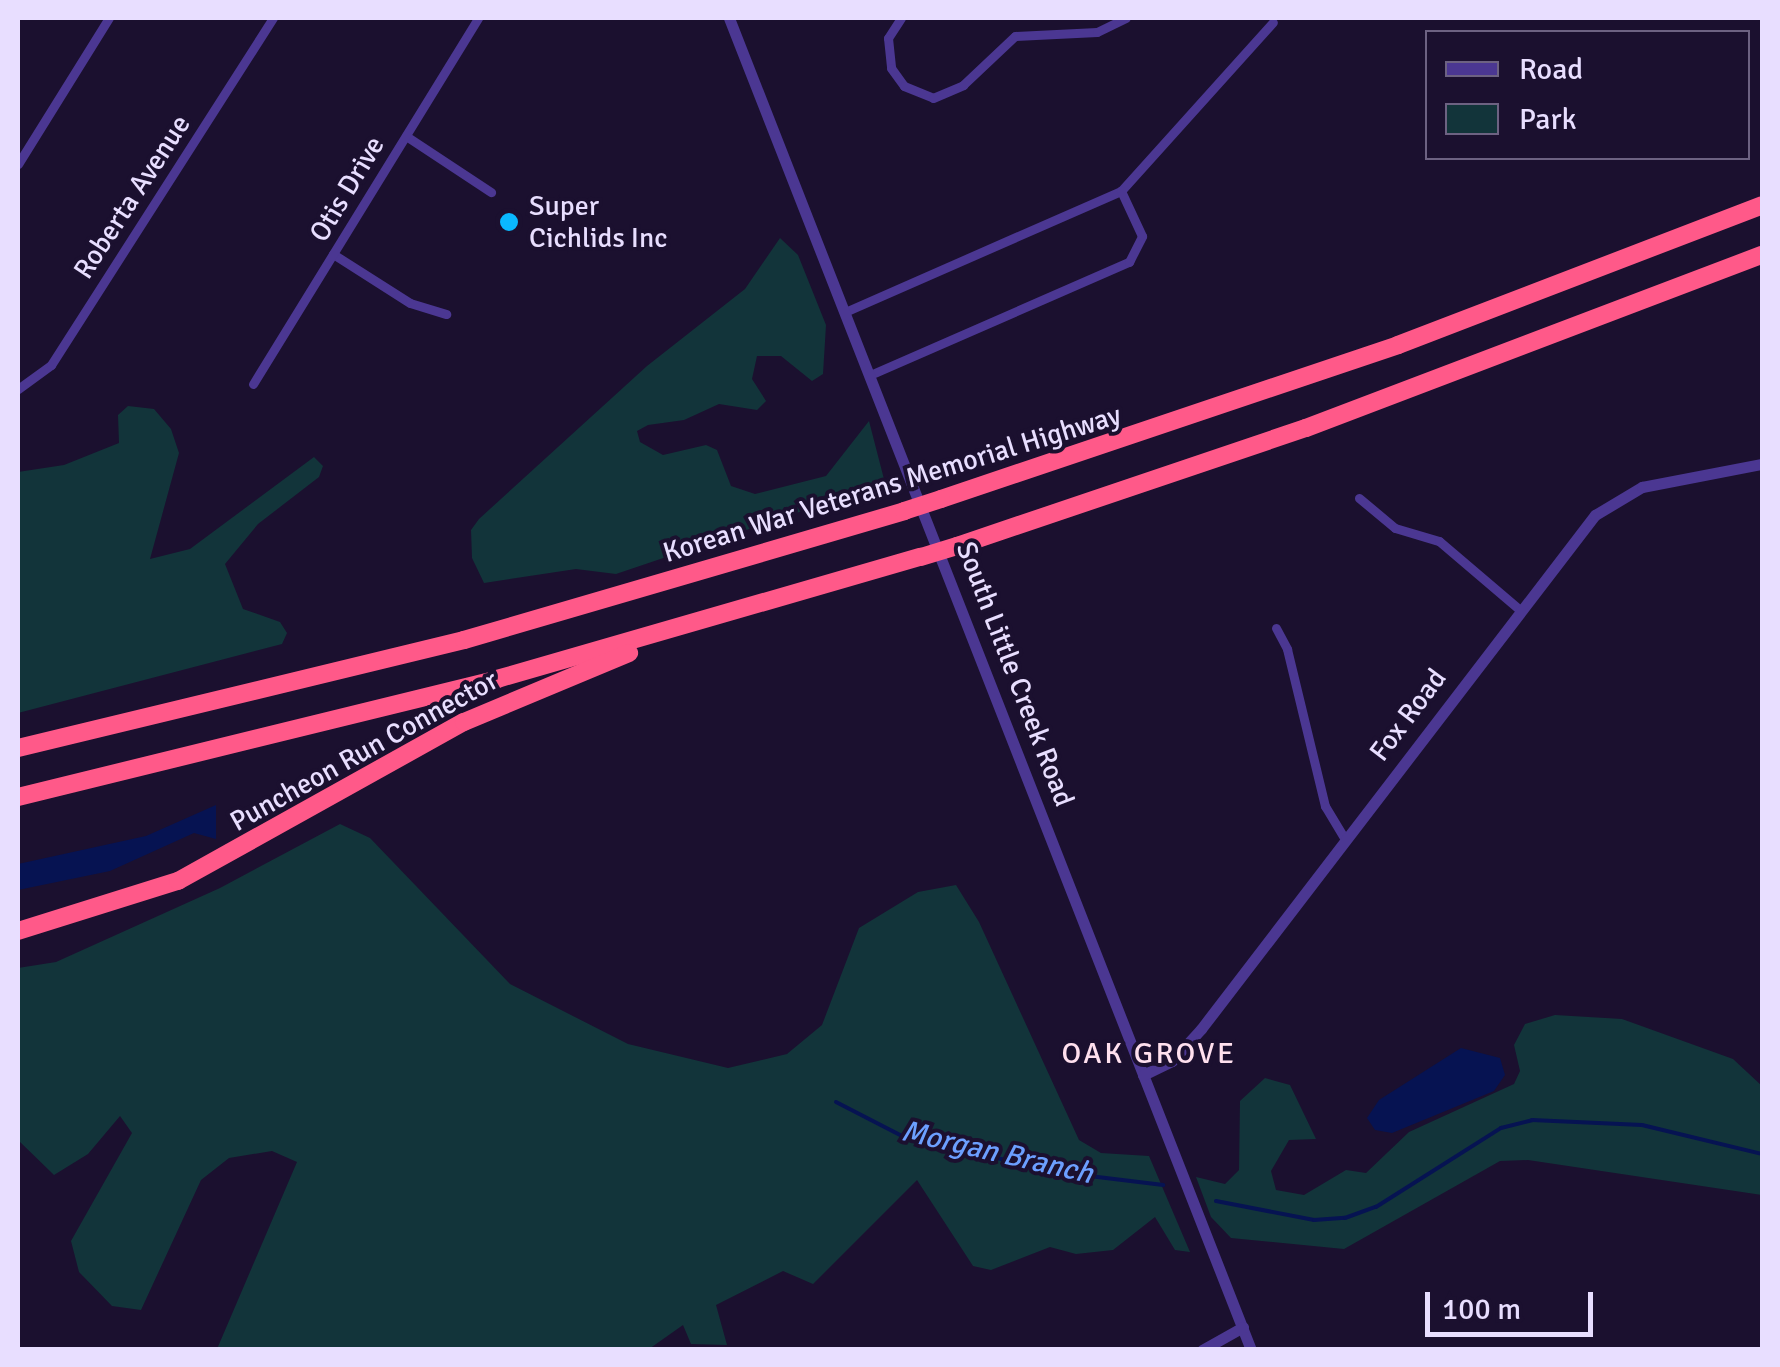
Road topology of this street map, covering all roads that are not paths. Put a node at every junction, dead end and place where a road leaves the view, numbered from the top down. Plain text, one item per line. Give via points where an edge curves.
1 (110, 18) edge
2 (273, 18) edge
3 (478, 18) edge
4 (729, 18) edge
5 (900, 18) edge
6 (1126, 18) edge
7 (1272, 22) dead end
8 (406, 136) junction
9 (18, 164) edge
10 (1122, 191) junction
11 (491, 192) dead end
12 (1762, 204) edge
13 (333, 254) junction
14 (1762, 255) edge
15 (845, 312) junction
16 (446, 314) dead end
17 (870, 375) junction
18 (253, 384) dead end
19 (18, 390) edge
20 (1762, 464) edge
21 (1359, 498) dead end
22 (1520, 610) junction
23 (736, 613) junction
24 (1276, 628) dead end
25 (18, 746) edge
26 (18, 797) edge
27 (1345, 839) junction
28 (18, 931) edge
29 (1143, 1075) junction
30 (1243, 1327) junction
31 (1202, 1350) edge
32 (1251, 1350) edge

1 - 9 street
2 - 19 street, Roberta Avenue via 51,365
3 - 8 street, Otis Drive
4 - 15 street, South Little Creek Road
5 - 6 street via 888,38 890,68 904,86 933,98 963,85 1015,36 1097,32
7 - 10 street
8 - 11 street
8 - 13 street, Otis Drive
10 - 15 street
10 - 17 street via 1142,236 1128,262
12 - 25 highway, Korean War Veterans Memorial Highway, bridge via 1382,350 904,512 448,644
13 - 16 street via 410,303
13 - 18 street, Otis Drive
14 - 23 highway, bridge via 1306,428
15 - 17 street, South Little Creek Road
17 - 29 street, South Little Creek Road
20 - 22 street, Fox Road via 1658,482 1614,500 1582,529
21 - 22 street via 1395,528 1439,542
22 - 27 street, Fox Road
23 - 26 highway via 319,726
23 - 28 highway, Puncheon Run Connector via 491,709 178,881
24 - 27 street via 1287,649 1325,806
27 - 29 street, Fox Road via 1189,1044
29 - 30 street, South Little Creek Road
30 - 31 street
30 - 32 street, South Little Creek Road

